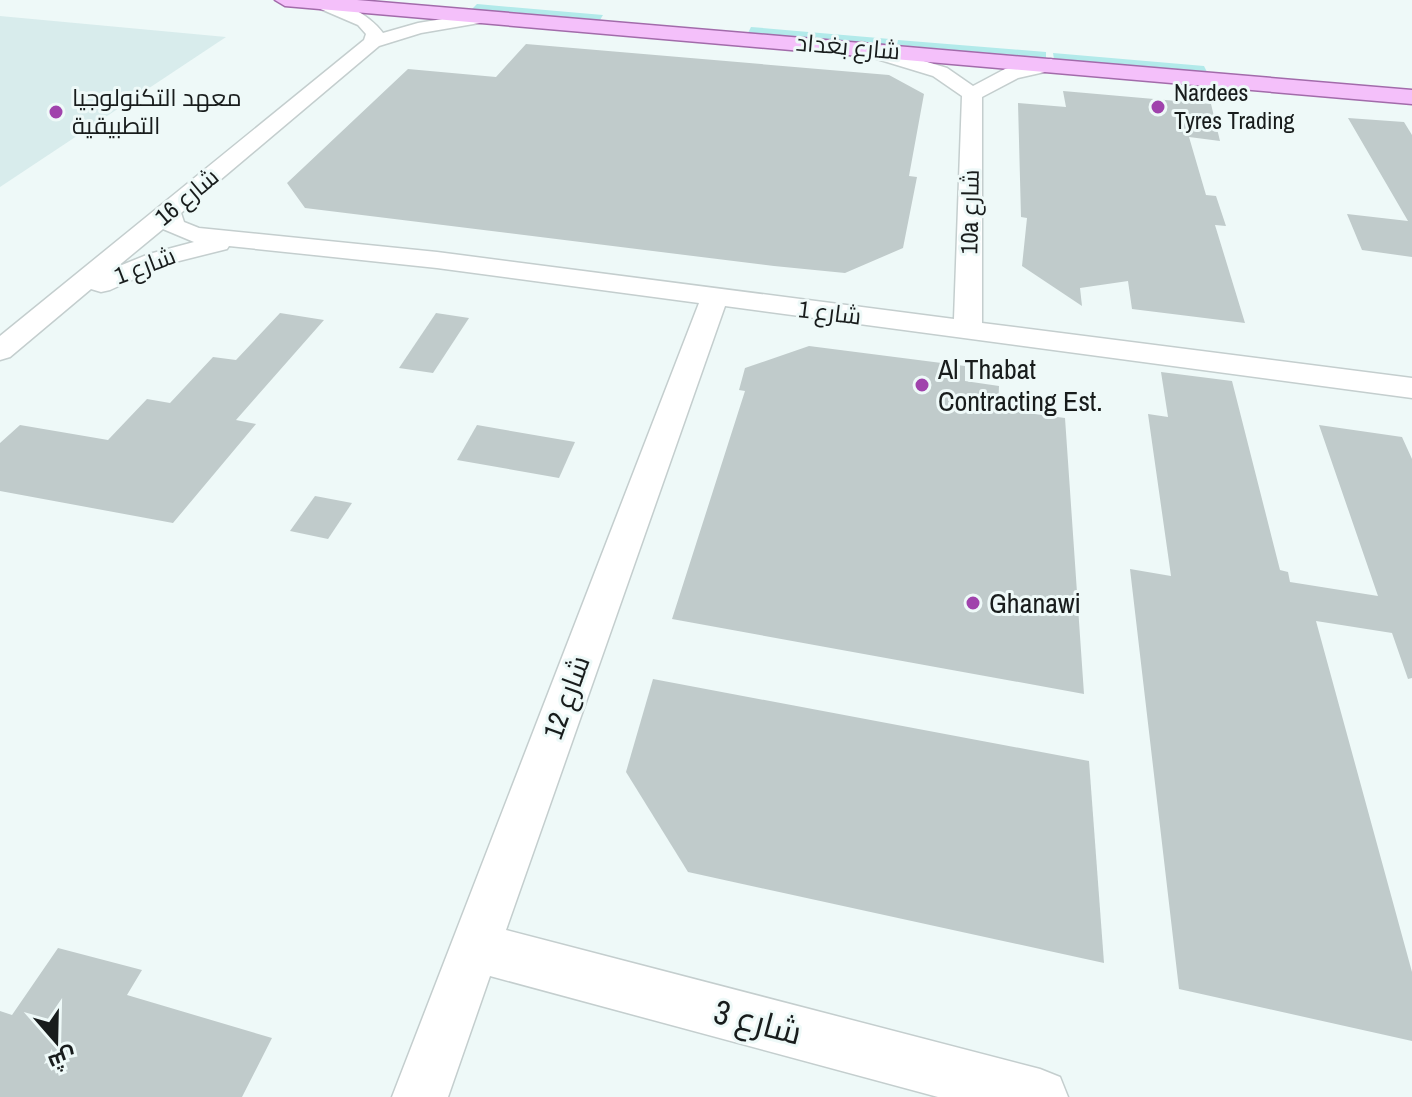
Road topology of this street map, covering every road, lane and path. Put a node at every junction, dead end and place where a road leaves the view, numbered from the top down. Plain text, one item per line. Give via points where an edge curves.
1 (285, 0) edge
2 (502, 0) edge
3 (322, 3) junction
4 (485, 17) junction
5 (373, 42) junction
6 (861, 48) junction
7 (1051, 65) junction
8 (1412, 76) edge
9 (972, 94) junction
10 (1412, 97) edge
11 (224, 166) junction
12 (169, 212) junction
13 (248, 240) junction
14 (714, 298) junction
15 (48, 311) junction
16 (968, 330) junction
17 (0, 351) edge
18 (1412, 388) edge
19 (475, 947) junction
20 (420, 1097) edge
21 (1040, 1097) edge

1 - 3 main road, شارع بغداد
2 - 8 main road, شارع بغداد
3 - 4 main road, شارع بغداد
3 - 5 street via 364,21 375,34
4 - 5 street, شارع 16
4 - 6 main road, شارع بغداد
5 - 11 street, شارع 16
6 - 7 main road, شارع بغداد
6 - 9 street via 940,72
7 - 9 street via 1012,73
7 - 10 main road, شارع بغداد
9 - 16 street, 10a شارع
11 - 12 street, شارع 16
11 - 13 street via 213,189 216,213
12 - 13 street, شارع 1 via 173,226 182,232
12 - 15 street, شارع 16
13 - 14 street, شارع 1
13 - 15 street, شارع 1 via 158,259
14 - 16 street, شارع 1
14 - 19 street, شارع 12
15 - 17 street, شارع 16
16 - 18 street, شارع 1
19 - 20 street, شارع 12
19 - 21 street, شارع 3

